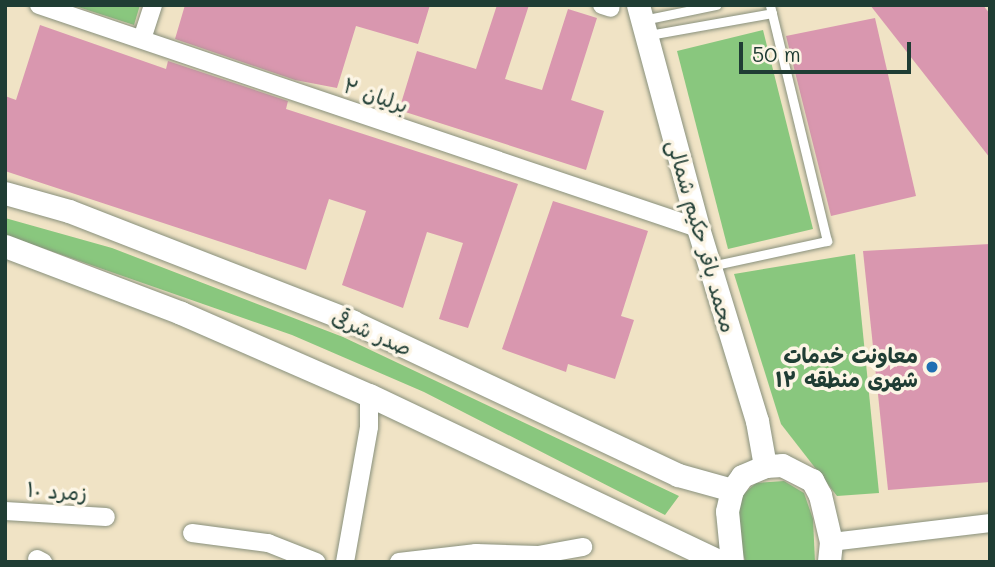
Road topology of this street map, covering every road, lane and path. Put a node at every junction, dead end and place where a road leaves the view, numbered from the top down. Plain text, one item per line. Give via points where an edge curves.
1 (39, 5) edge
2 (153, 5) edge
3 (716, 5) edge
4 (771, 9) edge
5 (642, 20) edge
6 (142, 39) junction
7 (5, 193) edge
8 (698, 228) junction
9 (5, 246) edge
10 (709, 266) junction
11 (369, 395) junction
12 (765, 466) junction
13 (732, 490) junction
14 (5, 511) edge
15 (106, 517) dead end
16 (990, 523) edge
17 (192, 533) dead end
18 (583, 547) dead end
19 (830, 552) edge
20 (316, 562) edge
21 (345, 562) edge
22 (399, 562) edge
23 (720, 562) edge
24 (733, 562) edge

1 - 6 street, برلیان ۲
2 - 6 street
3 - 5 lane
4 - 5 lane
4 - 10 lane via 827,242
5 - 8 street, محمد باقر حکیم شمالی
6 - 8 street, برلیان ۲
7 - 13 street, صدر شرقی via 69,211 353,322 678,475
8 - 10 street, محمد باقر حکیم شمالی
9 - 11 street via 181,313
10 - 12 street, محمد باقر حکیم شمالی via 757,421
11 - 21 street via 369,428
11 - 23 street
12 - 13 street via 742,476
12 - 19 street via 798,470 812,480 826,510
13 - 24 street via 727,511
14 - 15 street, زمرد ۱۰
16 - 19 street
17 - 20 street via 268,543
18 - 22 street via 538,555 476,553

